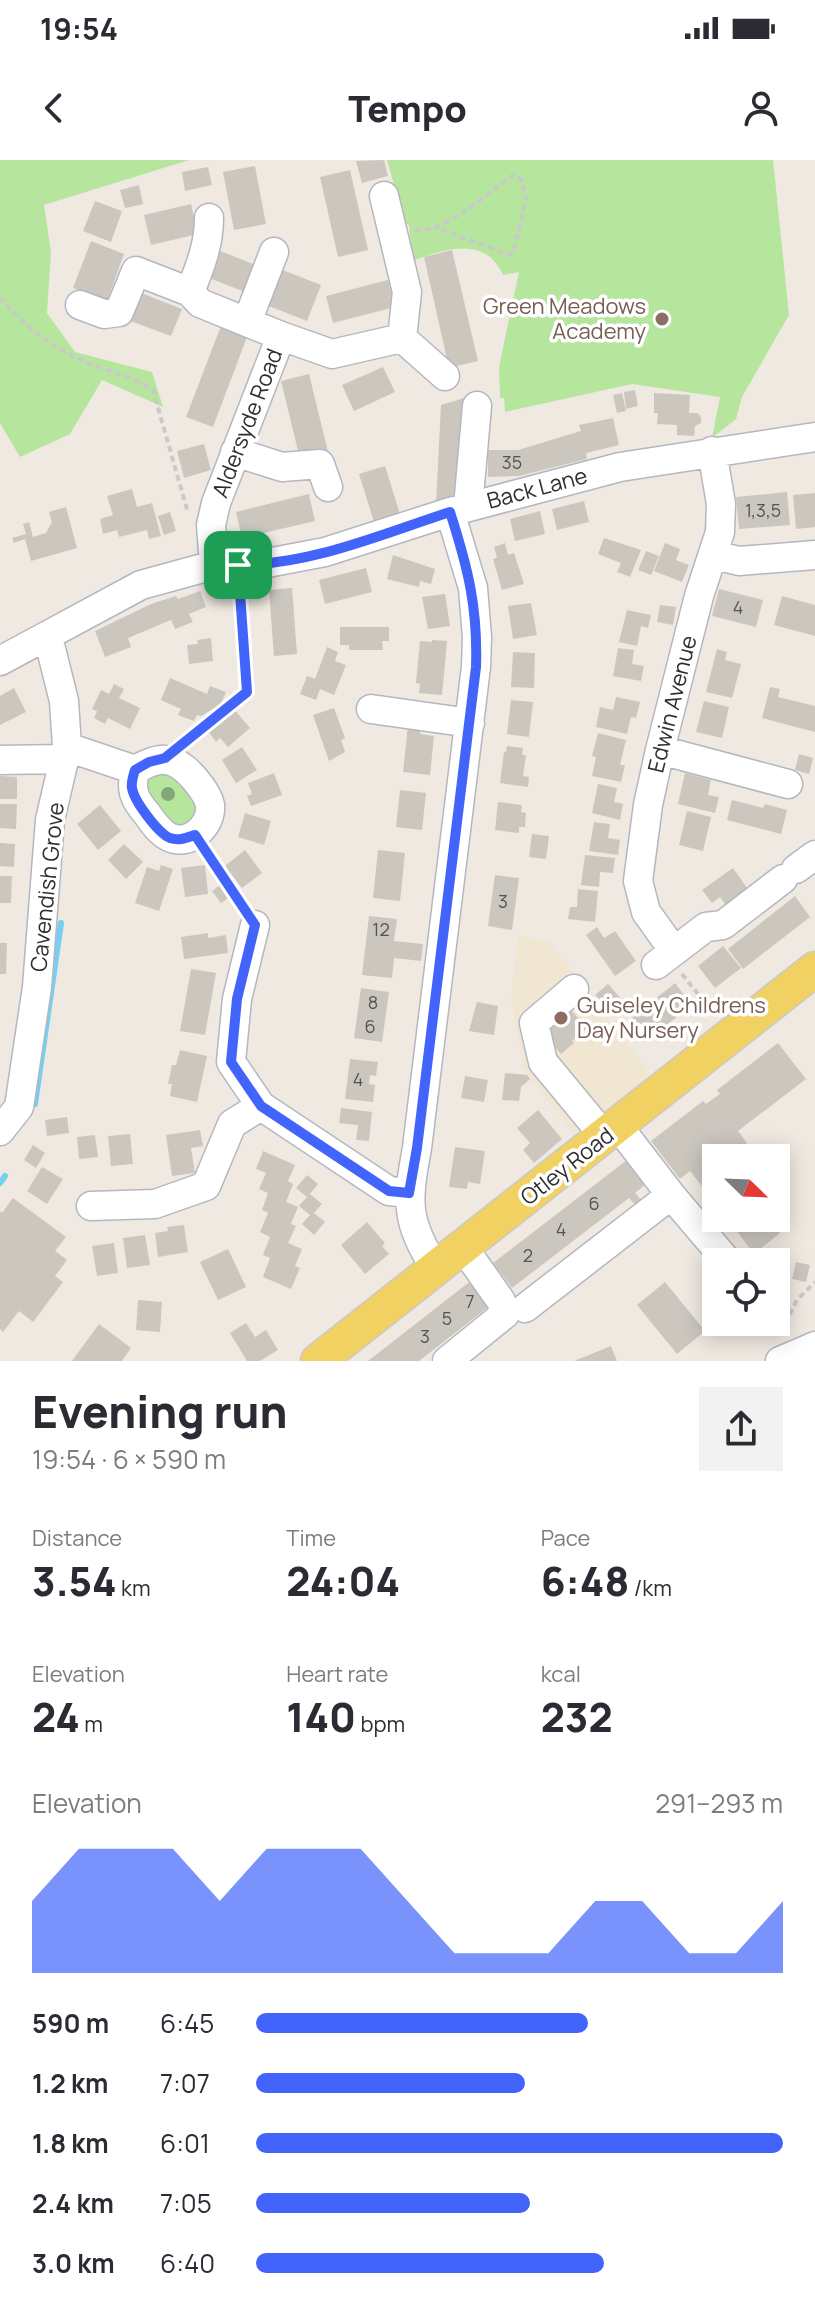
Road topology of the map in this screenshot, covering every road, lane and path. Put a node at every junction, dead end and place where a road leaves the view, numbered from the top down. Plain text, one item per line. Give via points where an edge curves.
1 (384, 196) dead end
2 (209, 218) dead end
3 (434, 227) junction
4 (395, 242) junction
5 (274, 252) dead end
6 (190, 292) junction
7 (0, 297) edge
8 (80, 305) dead end
9 (247, 322) junction
10 (281, 336) junction
11 (402, 338) junction
12 (437, 367) dead end
13 (477, 406) dead end
14 (815, 437) edge
15 (712, 451) junction
16 (235, 452) junction
17 (328, 487) dead end
18 (459, 510) junction
19 (211, 525) junction
20 (714, 555) junction
21 (815, 555) edge
22 (226, 565) junction
23 (48, 637) junction
24 (0, 661) edge
25 (371, 709) dead end
26 (470, 723) junction
27 (660, 750) junction
28 (65, 753) junction
29 (165, 758) junction
30 (0, 760) edge
31 (135, 770) junction
32 (788, 784) dead end
33 (195, 835) junction
34 (798, 868) edge
35 (255, 925) joint
36 (665, 958) junction
37 (815, 969) edge
38 (574, 989) dead end
39 (732, 1036) junction
40 (261, 1106) junction
41 (0, 1131) edge
42 (612, 1132) junction
43 (409, 1193) junction
44 (671, 1195) junction
45 (91, 1206) dead end
46 (463, 1247) junction
47 (716, 1248) edge
48 (436, 1269) junction
49 (815, 1282) edge
50 (525, 1308) dead end
51 (797, 1353) edge
52 (318, 1361) edge
53 (447, 1361) edge

1 - 4 street
2 - 6 street via 205,254
3 - 3 path via 510,177 521,179 526,198 510,255
3 - 4 path via 413,230
4 - 11 street via 407,292
5 - 9 street
6 - 8 street, Aldersyde Road via 136,271 119,312 104,314
6 - 9 street, Aldersyde Road via 200,303
7 - 19 path via 38,337 153,390 191,523
9 - 10 street, Aldersyde Road
10 - 11 street via 332,354
10 - 16 street, Aldersyde Road
11 - 12 street
13 - 18 street
14 - 15 street, Back Lane
15 - 18 street, Back Lane via 605,470
15 - 20 street, Edwin Avenue via 722,518
16 - 17 street via 282,467 320,464
16 - 19 street, Aldersyde Road
18 - 22 street, Back Lane via 325,552 257,565
18 - 26 street via 476,610
19 - 22 street, Aldersyde Road
20 - 21 street via 739,561
20 - 27 street, Edwin Avenue
22 - 23 street, Back Lane via 141,585
22 - 29 path via 247,692
23 - 24 street, Back Lane
23 - 28 street, Cavendish Grove via 64,701
25 - 26 street
26 - 43 street
27 - 32 street
27 - 36 street, Edwin Avenue via 638,881
28 - 30 street
28 - 31 street
28 - 41 street, Cavendish Grove via 50,820 37,987 19,1107
29 - 31 street
29 - 33 street via 191,774 210,802 209,816
31 - 33 street via 135,799 158,829 170,838
33 - 35 path
34 - 36 street via 723,925 706,927
35 - 40 street via 237,999 231,1062
36 - 39 path
37 - 39 main road, Otley Road
38 - 42 street via 534,1023 543,1062
39 - 42 main road, Otley Road
40 - 43 street via 389,1191
40 - 45 street via 232,1124 206,1186 155,1204
42 - 44 street
42 - 46 main road, Otley Road
43 - 48 street via 419,1241
44 - 47 street
44 - 50 street
46 - 48 main road, Otley Road
46 - 53 street via 505,1314
48 - 52 main road, Otley Road
49 - 51 path via 797,1300 785,1324

